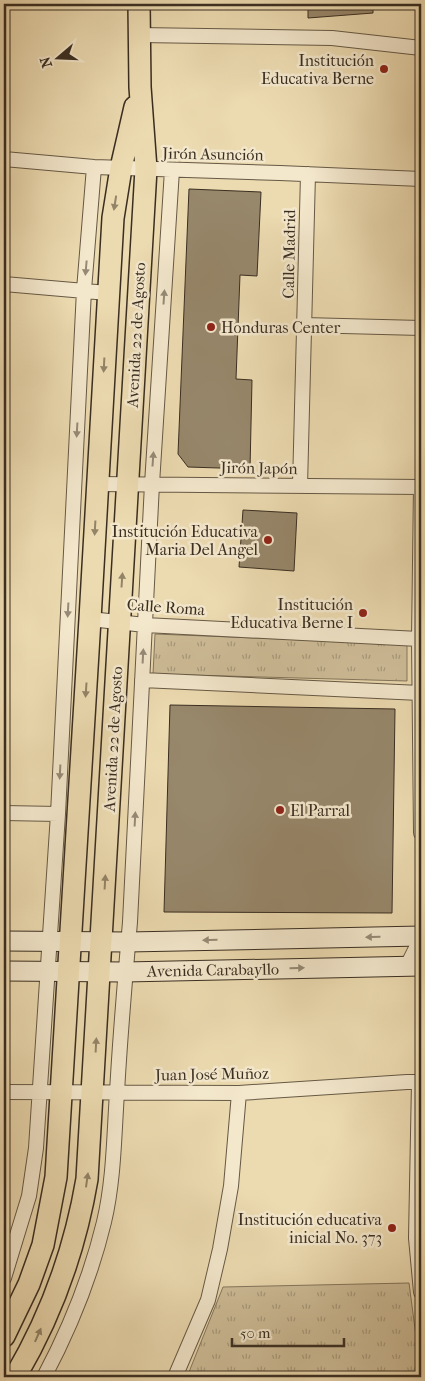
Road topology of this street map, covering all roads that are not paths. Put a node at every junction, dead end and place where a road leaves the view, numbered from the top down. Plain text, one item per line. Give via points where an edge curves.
1 (139, 4) edge
2 (139, 35) junction
3 (421, 48) edge
4 (140, 87) junction
5 (4, 159) edge
6 (94, 167) junction
7 (121, 168) junction
8 (146, 169) junction
9 (172, 170) junction
10 (308, 174) junction
11 (421, 179) edge
12 (4, 284) edge
13 (84, 290) junction
14 (108, 292) junction
15 (304, 325) junction
16 (421, 328) edge
17 (97, 484) junction
18 (128, 484) junction
19 (152, 484) junction
20 (300, 486) junction
21 (421, 487) edge
22 (90, 619) junction
23 (120, 622) junction
24 (145, 625) junction
25 (419, 639) junction
26 (142, 680) junction
27 (420, 693) edge
28 (4, 813) edge
29 (58, 814) junction
30 (421, 833) edge
31 (421, 937) edge
32 (4, 942) edge
33 (49, 942) junction
34 (70, 942) junction
35 (101, 942) junction
36 (128, 942) junction
37 (414, 966) edge
38 (4, 971) edge
39 (58, 971) junction
40 (100, 972) junction
41 (125, 972) junction
42 (420, 1082) edge
43 (4, 1092) edge
44 (39, 1093) junction
45 (61, 1093) junction
46 (93, 1093) junction
47 (239, 1093) junction
48 (117, 1094) junction
49 (4, 1278) edge
50 (421, 1292) edge
51 (4, 1336) edge
52 (15, 1377) edge
53 (44, 1377) edge
54 (175, 1377) edge

1 - 2 main road, Avenida 22 de Agosto
2 - 3 street via 332,38
2 - 4 main road, Avenida 22 de Agosto
4 - 7 main road, Avenida 22 de Agosto
4 - 8 main road, Avenida 22 de Agosto
5 - 6 street, Jirón Asunción
6 - 7 street, Jirón Asunción
6 -> 13 street, Avenida 22 de Agosto
7 - 8 street, Jirón Asunción
7 -> 14 main road, Avenida 22 de Agosto via 112,218
8 - 9 street, Jirón Asunción
8 - 18 main road, Avenida 22 de Agosto
9 - 10 street, Jirón Asunción
19 -> 9 street, Avenida 22 de Agosto
10 - 11 street, Jirón Asunción
10 - 15 street, Calle Madrid
12 - 13 street
13 - 14 street
13 -> 29 street, Avenida 22 de Agosto
14 -> 17 main road, Avenida 22 de Agosto
15 - 16 street
15 - 20 street, Calle Madrid
17 - 18 street, Jirón Japón
17 -> 22 main road, Avenida 22 de Agosto
18 - 19 street, Jirón Japón
23 -> 18 main road, Avenida 22 de Agosto
19 - 20 street, Jirón Japón
19 - 24 street, Avenida 22 de Agosto
20 - 21 street, Jirón Japón
21 - 25 street
22 - 23 street, Calle Roma
22 -> 34 main road, Avenida 22 de Agosto
23 - 24 street, Calle Roma
35 -> 23 main road, Avenida 22 de Agosto
24 - 25 street, Calle Roma
26 -> 24 street, Avenida 22 de Agosto
25 - 27 street
26 - 27 street
36 -> 26 street, Avenida 22 de Agosto
27 - 30 street
28 - 29 street
29 - 33 street, Avenida 22 de Agosto
31 -> 36 main road, Avenida Carabayllo
31 - 37 street
32 - 33 main road, Avenida Carabayllo
33 - 34 main road, Avenida Carabayllo
33 - 39 street, Avenida 22 de Agosto
34 - 35 main road, Avenida Carabayllo
34 - 39 main road, Avenida 22 de Agosto
35 - 36 main road, Avenida Carabayllo
35 - 40 main road, Avenida 22 de Agosto
36 - 41 street, Avenida 22 de Agosto
41 -> 37 main road, Avenida Carabayllo
38 - 39 main road, Avenida Carabayllo
39 - 40 main road, Avenida Carabayllo
39 - 44 street, Avenida 22 de Agosto
39 - 45 main road, Avenida 22 de Agosto
40 - 41 main road, Avenida Carabayllo
46 -> 40 main road, Avenida 22 de Agosto
41 - 48 street, Avenida 22 de Agosto
42 - 47 street, Juan José Muñoz
42 - 50 street via 416,1238
43 - 44 street, Juan José Muñoz
44 - 45 street, Juan José Muñoz
44 - 49 street, Avenida 22 de Agosto via 29,1196
45 - 46 street, Juan José Muñoz
45 - 51 main road, Avenida 22 de Agosto via 56,1177 43,1245
46 - 48 street, Juan José Muñoz
52 -> 46 main road, Avenida 22 de Agosto via 32,1348 72,1249 87,1179
47 - 48 street, Juan José Muñoz
47 - 54 street via 231,1186 220,1249 208,1300
48 - 53 street, Avenida 22 de Agosto via 105,1220 75,1311

